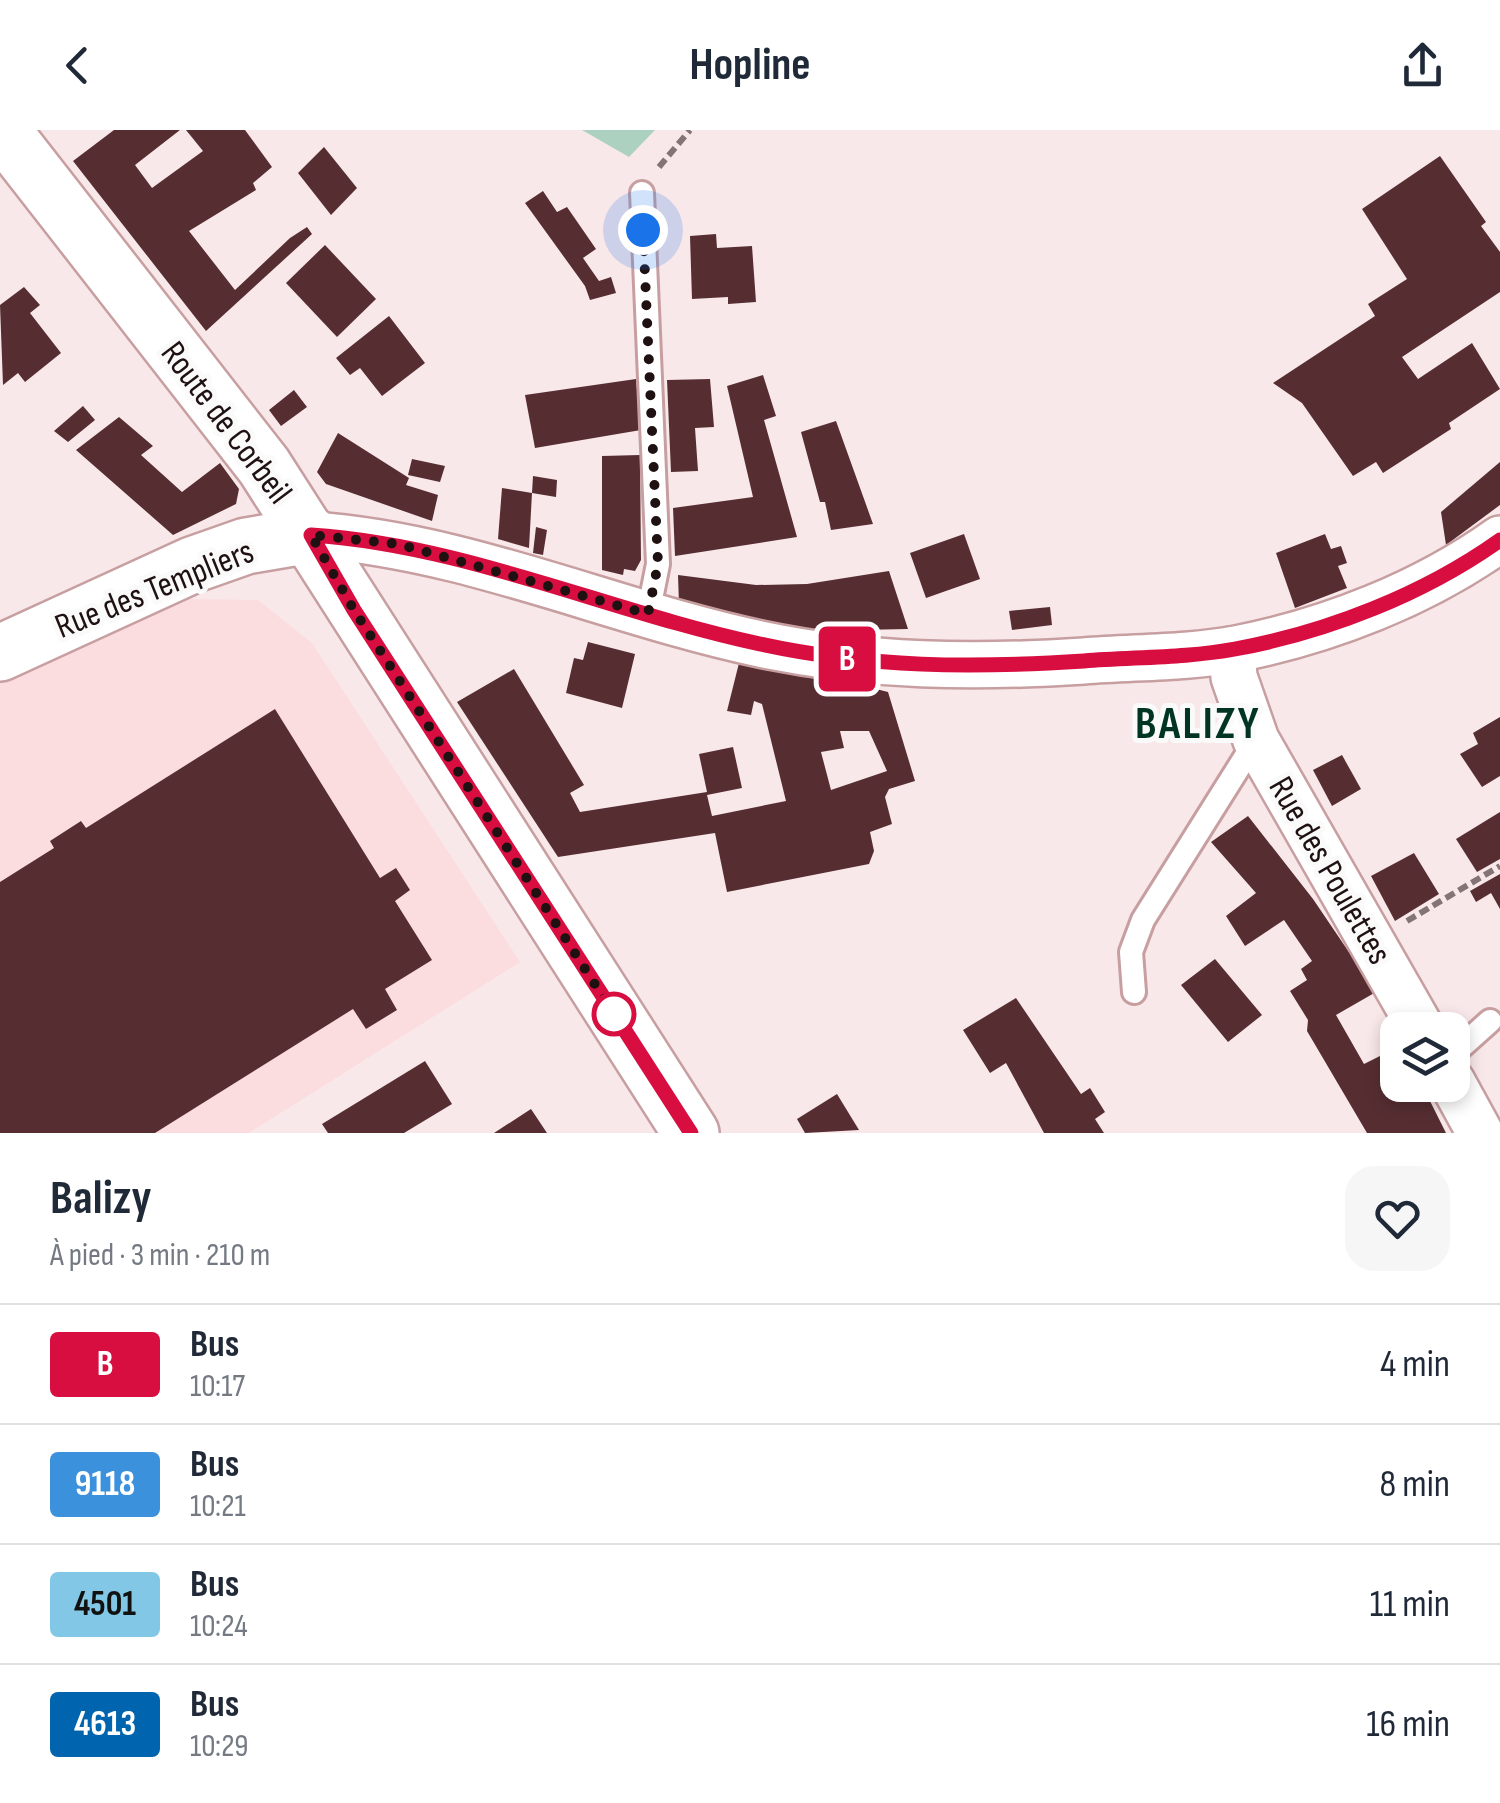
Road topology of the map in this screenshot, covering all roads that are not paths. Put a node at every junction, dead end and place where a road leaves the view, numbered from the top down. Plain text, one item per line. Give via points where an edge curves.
1 (2, 130) edge
2 (642, 193) road end
3 (311, 535) junction
4 (1500, 540) edge
5 (648, 614) junction
6 (1232, 650) junction
7 (0, 652) edge
8 (1256, 740) junction
9 (1134, 992) dead end
10 (1412, 1012) edge
11 (1490, 1021) dead end
12 (1470, 1039) edge
13 (1463, 1102) edge
14 (691, 1133) edge
15 (1480, 1133) edge

1 - 3 main road, Route de Corbeil
2 - 5 lane via 658,564
3 - 5 street via 398,544
3 - 7 main road, Rue des Templiers via 246,546 192,565
3 - 14 main road, Route de Corbeil
4 - 6 street via 1460,568 1339,620
5 - 6 street via 758,644 882,665 978,667
6 - 8 street, Rue des Poulettes via 1234,677
8 - 9 lane via 1143,920 1131,952
8 - 10 street, Rue des Poulettes
11 - 12 lane
13 - 15 street

